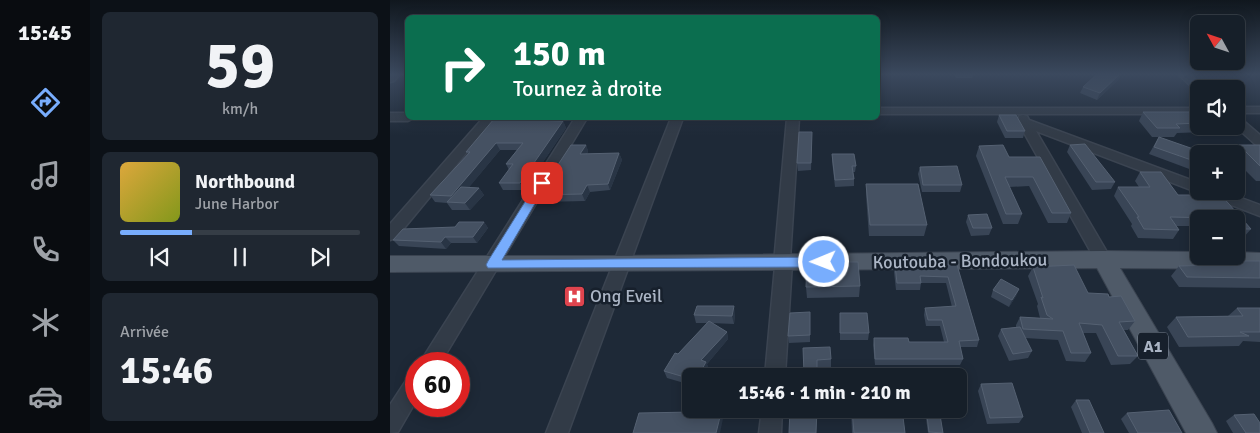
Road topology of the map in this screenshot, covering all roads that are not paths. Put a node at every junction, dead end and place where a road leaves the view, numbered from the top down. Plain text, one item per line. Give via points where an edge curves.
1 (1245, 110) edge
2 (1260, 110) edge
3 (880, 111) edge
4 (1190, 111) edge
5 (1021, 116) junction
6 (390, 117) edge
7 (405, 117) edge
8 (487, 120) edge
9 (580, 120) edge
10 (676, 120) edge
11 (793, 120) edge
12 (1245, 129) edge
13 (1260, 142) edge
14 (1190, 184) edge
15 (1231, 200) edge
16 (1260, 211) edge
17 (390, 234) edge
18 (1104, 259) junction
19 (1260, 261) edge
20 (783, 263) junction
21 (390, 264) edge
22 (620, 264) junction
23 (492, 265) junction
24 (437, 352) edge
25 (776, 368) edge
26 (405, 400) edge
27 (771, 418) edge
28 (390, 424) edge
29 (557, 433) edge
30 (770, 433) edge
31 (1202, 433) edge

1 - 2 street
3 - 5 street
4 - 5 street
5 - 14 street
5 - 18 street
6 - 7 street
8 - 17 street
9 - 23 street
10 - 22 street
11 - 20 street
12 - 13 street
15 - 16 street
18 - 19 main road, Koutouba - Bondoukou
18 - 20 main road, Koutouba - Bondoukou
18 - 31 main road, A1
20 - 22 main road, Koutouba - Bondoukou
20 - 25 street
21 - 23 main road, Koutouba - Bondoukou
22 - 23 main road, Koutouba - Bondoukou
22 - 29 street
23 - 24 street
26 - 28 street
27 - 30 street

